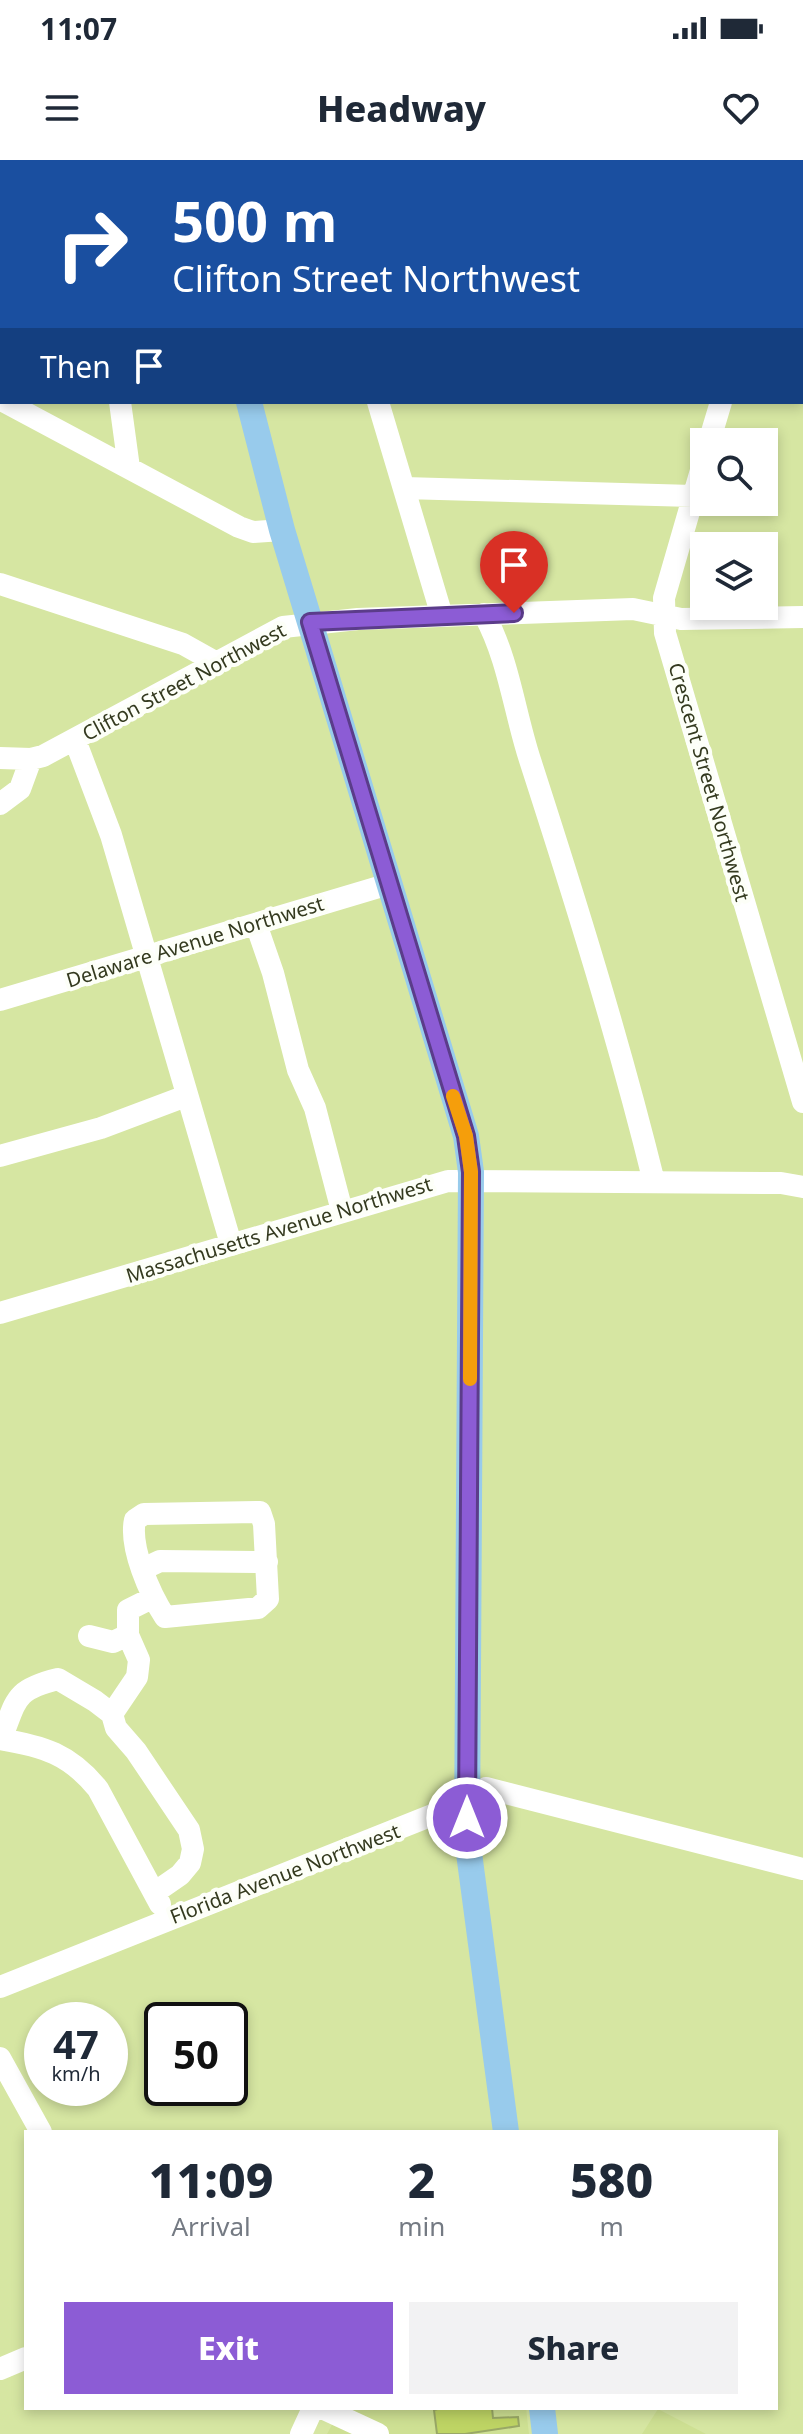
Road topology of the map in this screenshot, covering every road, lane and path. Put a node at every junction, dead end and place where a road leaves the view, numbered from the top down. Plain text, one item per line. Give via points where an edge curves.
1 (9, 404) edge
2 (120, 404) edge
3 (250, 404) edge
4 (379, 404) edge
5 (720, 404) edge
6 (713, 428) edge
7 (129, 468) junction
8 (404, 488) junction
9 (690, 496) edge
10 (690, 507) edge
11 (282, 530) junction
12 (0, 584) edge
13 (484, 614) junction
14 (442, 616) junction
15 (663, 616) junction
16 (803, 617) edge
17 (310, 622) junction
18 (217, 663) junction
19 (75, 740) junction
20 (0, 758) edge
21 (31, 759) junction
22 (0, 804) edge
23 (389, 884) junction
24 (256, 924) junction
25 (145, 957) junction
26 (0, 1000) edge
27 (186, 1096) junction
28 (803, 1102) edge
29 (0, 1156) edge
30 (471, 1180) junction
31 (654, 1182) junction
32 (803, 1187) edge
33 (342, 1211) junction
34 (231, 1244) junction
35 (0, 1313) edge
36 (267, 1562) junction
37 (143, 1569) junction
38 (152, 1598) junction
39 (128, 1635) junction
40 (89, 1636) dead end
41 (112, 1714) junction
42 (0, 1739) edge
43 (467, 1798) junction
44 (803, 1869) edge
45 (154, 1893) junction
46 (168, 1919) junction
47 (0, 1987) edge
48 (0, 2058) edge
49 (40, 2130) edge
50 (506, 2130) edge
51 (24, 2359) edge
52 (0, 2369) edge
53 (312, 2410) edge
54 (326, 2410) edge
55 (542, 2410) edge
56 (301, 2434) edge
57 (378, 2434) edge
58 (545, 2434) edge

1 - 7 street
2 - 7 street
3 - 11 main road
4 - 8 street
5 - 6 street
7 - 11 street via 239,527 253,532
8 - 9 street
8 - 14 street
10 - 15 street, Crescent Street Northwest
11 - 17 main road
12 - 18 street via 183,644
13 - 14 street, Clifton Street Northwest
13 - 15 street, Clifton Street Northwest via 633,609
13 - 31 street via 504,657
14 - 17 street, Clifton Street Northwest
15 - 16 street, Clifton Street Northwest
15 - 28 street, Crescent Street Northwest
17 - 18 street, Clifton Street Northwest via 274,631
17 - 23 main road
18 - 19 street, Clifton Street Northwest
19 - 21 street, Clifton Street Northwest
19 - 25 street via 111,835
20 - 21 street, Clifton Street Northwest
21 - 22 street via 20,789
23 - 24 street, Delaware Avenue Northwest
23 - 30 main road via 466,1136
24 - 25 street, Delaware Avenue Northwest
24 - 33 street
25 - 26 street, Delaware Avenue Northwest
25 - 27 street
27 - 29 street via 101,1128
27 - 34 street
30 - 31 street, Massachusetts Avenue Northwest
30 - 33 street, Massachusetts Avenue Northwest via 425,1186
30 - 43 main road
31 - 32 street, Massachusetts Avenue Northwest
33 - 34 street, Massachusetts Avenue Northwest
34 - 35 street, Massachusetts Avenue Northwest
36 - 37 street via 160,1561
36 - 37 street via 260,1512 144,1514 135,1520 132,1533
36 - 38 street via 268,1599 258,1608 165,1617
37 - 38 street
38 - 39 street via 128,1610
39 - 40 street via 113,1642
39 - 41 street via 139,1660 137,1677
41 - 42 street via 58,1679 35,1685 15,1699
41 - 45 street via 116,1728 189,1830 190,1863
42 - 45 street via 60,1754 85,1773
43 - 44 street, Florida Avenue Northwest via 493,1788
43 - 46 street, Florida Avenue Northwest
43 - 50 main road via 467,1838
45 - 46 street
46 - 47 street, Florida Avenue Northwest
48 - 49 street
51 - 52 street
53 - 56 street
54 - 57 street
55 - 58 main road

